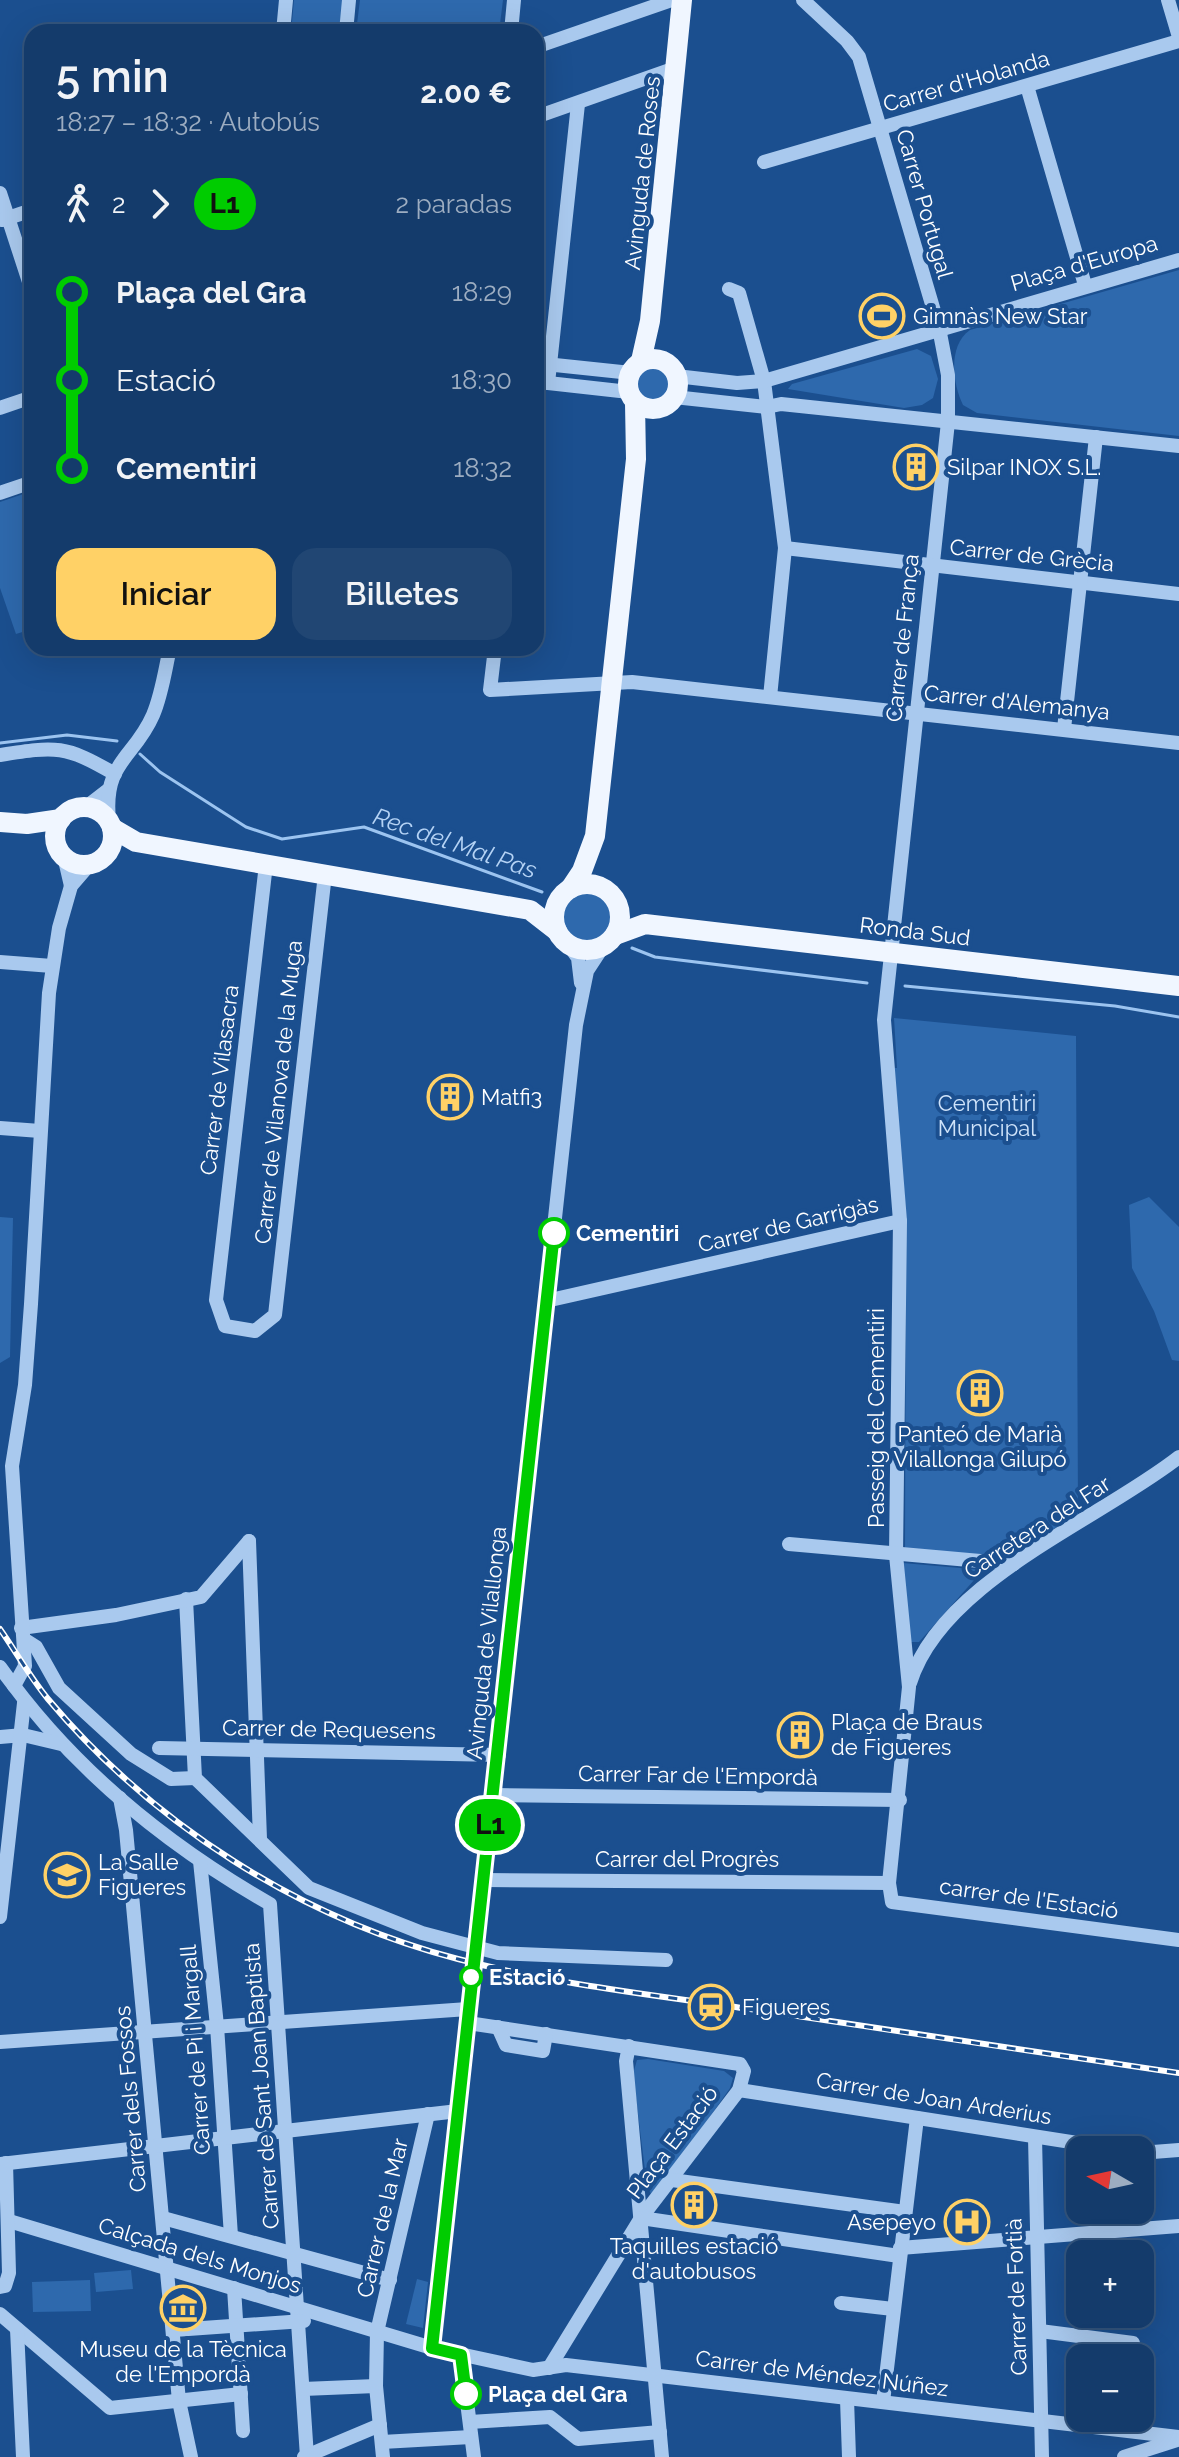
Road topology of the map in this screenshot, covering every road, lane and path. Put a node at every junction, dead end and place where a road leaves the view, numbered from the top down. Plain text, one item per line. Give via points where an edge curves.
1 (286, 0) edge
2 (349, 0) edge
3 (514, 0) edge
4 (803, 0) edge
5 (1168, 0) edge
6 (678, 9) edge
7 (284, 24) edge
8 (347, 24) edge
9 (512, 24) edge
10 (1179, 39) edge
11 (544, 45) edge
12 (678, 67) junction
13 (1027, 86) junction
14 (578, 104) junction
15 (544, 115) edge
16 (880, 129) junction
17 (764, 162) dead end
18 (0, 193) edge
19 (24, 213) edge
20 (4, 219) edge
21 (1179, 260) edge
22 (24, 270) edge
23 (1085, 285) junction
24 (729, 289) dead end
25 (939, 328) junction
26 (544, 357) edge
27 (544, 364) edge
28 (639, 378) junction
29 (764, 381) junction
30 (544, 382) edge
31 (671, 393) junction
32 (24, 400) edge
33 (767, 407) junction
34 (0, 408) edge
35 (948, 422) junction
36 (1096, 437) junction
37 (1179, 446) edge
38 (636, 459) junction
39 (24, 485) edge
40 (0, 493) edge
41 (785, 548) junction
42 (931, 566) junction
43 (1080, 583) junction
44 (1179, 594) edge
45 (168, 656) edge
46 (494, 656) edge
47 (612, 683) junction
48 (770, 697) junction
49 (916, 713) junction
50 (1064, 729) junction
51 (1179, 743) edge
52 (0, 755) edge
53 (115, 774) junction
54 (108, 790) junction
55 (86, 807) junction
56 (61, 819) junction
57 (0, 822) edge
58 (27, 824) junction
59 (111, 824) junction
60 (595, 836) junction
61 (136, 842) junction
62 (60, 849) junction
63 (109, 851) junction
64 (90, 864) junction
65 (266, 864) junction
66 (325, 874) junction
67 (71, 886) junction
68 (565, 893) junction
69 (613, 898) junction
70 (530, 910) junction
71 (645, 924) junction
72 (562, 938) junction
73 (609, 940) junction
74 (890, 952) junction
75 (0, 962) edge
76 (52, 966) junction
77 (1179, 986) edge
78 (581, 991) junction
79 (0, 1128) edge
80 (40, 1131) junction
81 (900, 1221) junction
82 (546, 1301) junction
83 (275, 1315) joint
84 (1179, 1457) edge
85 (789, 1544) dead end
86 (896, 1555) junction
87 (1014, 1564) junction
88 (186, 1599) junction
89 (23, 1634) junction
90 (904, 1640) junction
91 (926, 1650) junction
92 (0, 1667) edge
93 (14, 1686) junction
94 (909, 1687) junction
95 (24, 1703) junction
96 (23, 1735) junction
97 (0, 1737) edge
98 (61, 1744) junction
99 (159, 1748) dead end
100 (195, 1748) junction
101 (259, 1750) junction
102 (499, 1755) junction
103 (195, 1778) junction
104 (118, 1794) junction
105 (495, 1795) junction
106 (900, 1800) junction
107 (260, 1839) junction
108 (200, 1861) junction
109 (485, 1880) junction
110 (889, 1883) junction
111 (0, 1917) edge
112 (1179, 1940) edge
113 (474, 1949) junction
114 (666, 1960) dead end
115 (468, 2016) junction
116 (278, 2023) junction
117 (217, 2026) junction
118 (145, 2032) junction
119 (0, 2042) edge
120 (629, 2046) junction
121 (739, 2090) junction
122 (458, 2111) junction
123 (428, 2114) junction
124 (917, 2118) junction
125 (285, 2130) junction
126 (223, 2137) junction
127 (1035, 2137) junction
128 (1066, 2142) edge
129 (156, 2146) junction
130 (1179, 2150) edge
131 (1154, 2152) edge
132 (3, 2163) edge
133 (672, 2180) junction
134 (905, 2212) junction
135 (163, 2218) junction
136 (641, 2218) junction
137 (9, 2221) junction
138 (1179, 2226) edge
139 (231, 2236) junction
140 (1036, 2237) junction
141 (900, 2252) junction
142 (294, 2253) junction
143 (167, 2269) junction
144 (390, 2280) junction
145 (0, 2287) edge
146 (234, 2288) junction
147 (841, 2303) dead end
148 (893, 2309) junction
149 (0, 2314) edge
150 (297, 2314) junction
151 (236, 2327) junction
152 (17, 2329) junction
153 (174, 2330) junction
154 (1040, 2331) junction
155 (377, 2332) junction
156 (1133, 2343) dead end
157 (432, 2348) junction
158 (461, 2355) junction
159 (549, 2368) junction
160 (654, 2376) junction
161 (376, 2386) junction
162 (303, 2389) junction
163 (241, 2394) junction
164 (847, 2399) junction
165 (179, 2401) junction
166 (883, 2402) junction
167 (1041, 2422) junction
168 (380, 2425) junction
169 (471, 2430) junction
170 (243, 2431) dead end
171 (660, 2432) junction
172 (1142, 2434) junction
173 (1179, 2438) edge
174 (382, 2450) edge
175 (1147, 2451) junction
176 (23, 2457) edge
177 (191, 2457) edge
178 (306, 2457) edge
179 (474, 2457) edge
180 (662, 2457) edge
181 (849, 2457) edge
182 (1042, 2457) edge
183 (1124, 2457) edge

1 - 7 street
2 - 8 street
3 - 9 street
4 - 16 street, Carrer Portugal via 855,48
5 - 10 street
6 - 11 street
6 - 12 main road, Avinguda de Roses
10 - 13 street, Carrer d'Holanda
12 - 14 street
12 - 28 main road, Avinguda de Roses via 652,341
13 - 16 street, Carrer d'Holanda
13 - 23 street
14 - 15 street
14 - 26 street
16 - 17 street, Carrer d'Holanda
16 - 25 street, Carrer Portugal
18 - 20 street
19 - 20 street
20 - 22 street
21 - 23 street, Plaça d'Europa
23 - 25 street, Plaça d'Europa
24 - 29 street via 739,293
25 - 29 street, Plaça d'Europa
25 - 35 street, Carrer de França via 948,375
27 - 28 street
28 - 30 street
28 - 31 main road
28 - 31 main road via 649,408
28 - 38 main road, Avinguda de Roses
29 - 31 street, Plaça d'Europa
29 - 33 street
31 - 33 street
31 - 38 main road, Avinguda de Roses
32 - 34 street
33 - 35 street via 781,404
33 - 41 street
35 - 36 street
35 - 42 street, Carrer de França
36 - 37 street
36 - 43 street
38 - 47 main road, Avinguda de Roses
39 - 40 street
41 - 42 street, Carrer de Grècia
41 - 48 street
42 - 43 street, Carrer de Grècia
42 - 49 street, Carrer de França
43 - 44 street, Carrer de Grècia
43 - 50 street
45 - 53 street via 154,714
46 - 47 street, Carrer d'Alemanya via 490,690
47 - 48 street, Carrer d'Alemanya
47 - 60 main road
48 - 49 street, Carrer d'Alemanya
49 - 50 street, Carrer d'Alemanya
49 - 74 street, Carrer de França
50 - 51 street, Carrer d'Alemanya
52 - 53 street via 49,749 77,752
53 - 54 street
54 - 55 street
54 - 59 street
55 - 56 main road
55 - 59 main road via 101,812
56 - 58 main road
56 - 62 main road
57 - 58 main road
58 - 62 main road
59 - 61 main road
59 - 63 main road
60 - 68 main road via 582,871
60 - 69 main road via 599,870
61 - 63 main road
61 - 65 main road
62 - 64 main road via 73,863
62 - 67 street
63 - 64 main road
64 - 67 street
65 - 66 main road
65 - 83 street, Carrer de Vilasacra via 216,1300 225,1326 255,1331
66 - 70 main road
66 - 83 street, Carrer de Vilanova de la Muga
67 - 76 street
68 - 69 main road via 592,884
68 - 70 main road
68 - 72 main road via 554,915
69 - 71 main road, Ronda Sud
69 - 73 main road via 620,922
70 - 72 main road
71 - 73 main road, Ronda Sud
71 - 74 main road, Ronda Sud
72 - 73 main road via 583,950
72 - 78 street, Avinguda de Vilallonga via 578,958
73 - 78 street, Avinguda de Vilallonga via 587,971
74 - 77 main road, Ronda Sud
74 - 81 street, Passeig del Cementiri via 884,1020
75 - 76 street
76 - 80 street
78 - 82 street, Avinguda de Vilallonga
79 - 80 street
80 - 89 street via 25,1385 12,1466
81 - 82 street, Carrer de Garrigàs
81 - 86 street, Passeig del Cementiri
82 - 102 street, Avinguda de Vilallonga
84 - 87 street, Carretera del Far
85 - 86 street
86 - 87 street
86 - 90 street, Passeig del Cementiri
87 - 91 street, Carretera del Far via 971,1595
88 - 89 street
88 - 100 street
88 - 101 street via 201,1597 249,1541
89 - 93 street via 25,1666
89 - 103 street via 59,1688 131,1754 171,1779
90 - 91 street via 915,1650
90 - 94 street, Passeig del Cementiri
91 - 94 street, Carretera del Far
92 - 93 street
93 - 95 street
94 - 106 street, Passeig del Cementiri
95 - 96 street
95 - 98 street
96 - 97 street
96 - 98 street
96 - 111 street
98 - 104 street
99 - 100 street, Carrer de Requesens
100 - 101 street, Carrer de Requesens
100 - 103 street
101 - 102 street, Carrer de Requesens
101 - 107 street
102 - 105 street, Avinguda de Vilallonga
103 - 107 street
104 - 108 street
104 - 118 street, Carrer dels Fossos
105 - 106 street, Carrer Far de l'Empordà
105 - 109 street, Avinguda de Vilallonga
106 - 110 street, Passeig del Cementiri
107 - 113 street via 309,1888
108 - 116 street, Carrer de Sant Joan Baptista via 270,1904
108 - 117 street, Carrer de Pi i Margall
109 - 110 street, Carrer del Progrès
109 - 113 street, Avinguda de Vilallonga
110 - 112 street, carrer de l'Estació via 892,1902
113 - 114 street
113 - 115 street, Avinguda de Vilallonga
115 - 116 street
115 - 120 street via 498,2027 506,2045 543,2051 546,2034
115 - 122 street, Avinguda de Vilallonga
116 - 117 street
116 - 125 street, Carrer de Sant Joan Baptista
117 - 118 street
117 - 126 street, Carrer de Pi i Margall
118 - 119 street
118 - 129 street, Carrer dels Fossos
120 - 121 street, Plaça Estació via 740,2064 744,2071
120 - 136 street, Plaça Estació via 626,2061
121 - 124 street, Carrer de Joan Arderius
121 - 133 street, Plaça Estació
122 - 123 street
122 - 157 street, Avinguda de Vilallonga
123 - 125 street
123 - 144 street, Carrer de la Mar
124 - 127 street, Carrer de Joan Arderius
124 - 134 street
125 - 126 street
125 - 142 street, Carrer de Sant Joan Baptista
126 - 129 street
126 - 139 street, Carrer de Pi i Margall
127 - 128 street, Carrer de Joan Arderius
127 - 140 street, Carrer de Fortià
129 - 132 street
129 - 135 street, Carrer dels Fossos
130 - 131 street
132 - 137 street
133 - 134 street
133 - 136 street, Plaça Estació
134 - 141 street
135 - 139 street
135 - 143 street, Carrer dels Fossos
136 - 141 street
136 - 159 street
136 - 160 street
137 - 143 street, Calçada dels Monjos
137 - 145 street via 9,2273
138 - 140 street
139 - 142 street
140 - 141 street
140 - 154 street, Carrer de Fortià
141 - 148 street
142 - 144 street
142 - 150 street, Carrer de Sant Joan Baptista
143 - 146 street, Calçada dels Monjos
143 - 153 street, Carrer dels Fossos
144 - 155 street, Carrer de la Mar
146 - 150 street, Calçada dels Monjos
146 - 151 street
147 - 148 street
148 - 166 street
149 - 152 street
150 - 151 street
150 - 155 street, Calçada dels Monjos
150 - 162 street, Carrer de Sant Joan Baptista
151 - 153 street
151 - 163 street
152 - 165 street via 110,2408
152 - 176 street
153 - 165 street, Carrer dels Fossos
154 - 156 street
154 - 167 street, Carrer de Fortià
155 - 157 street
155 - 161 street
157 - 158 street
158 - 159 street, Carrer de Méndez Núñez via 533,2370
158 - 169 street
159 - 160 street, Carrer de Méndez Núñez via 566,2365
160 - 164 street, Carrer de Méndez Núñez
160 - 171 street
161 - 162 street
161 - 168 street
162 - 178 street, Carrer de Sant Joan Baptista
163 - 165 street
163 - 170 street
164 - 166 street, Carrer de Méndez Núñez
164 - 181 street
165 - 177 street, Carrer dels Fossos
166 - 167 street, Carrer de Méndez Núñez
167 - 172 street, Carrer de Méndez Núñez
167 - 182 street, Carrer de Fortià
168 - 174 street
168 - 178 street
169 - 171 street via 550,2417 578,2439
169 - 174 street
169 - 179 street
171 - 180 street
172 - 173 street, Carrer de Méndez Núñez
172 - 175 street
173 - 175 street
175 - 183 street

